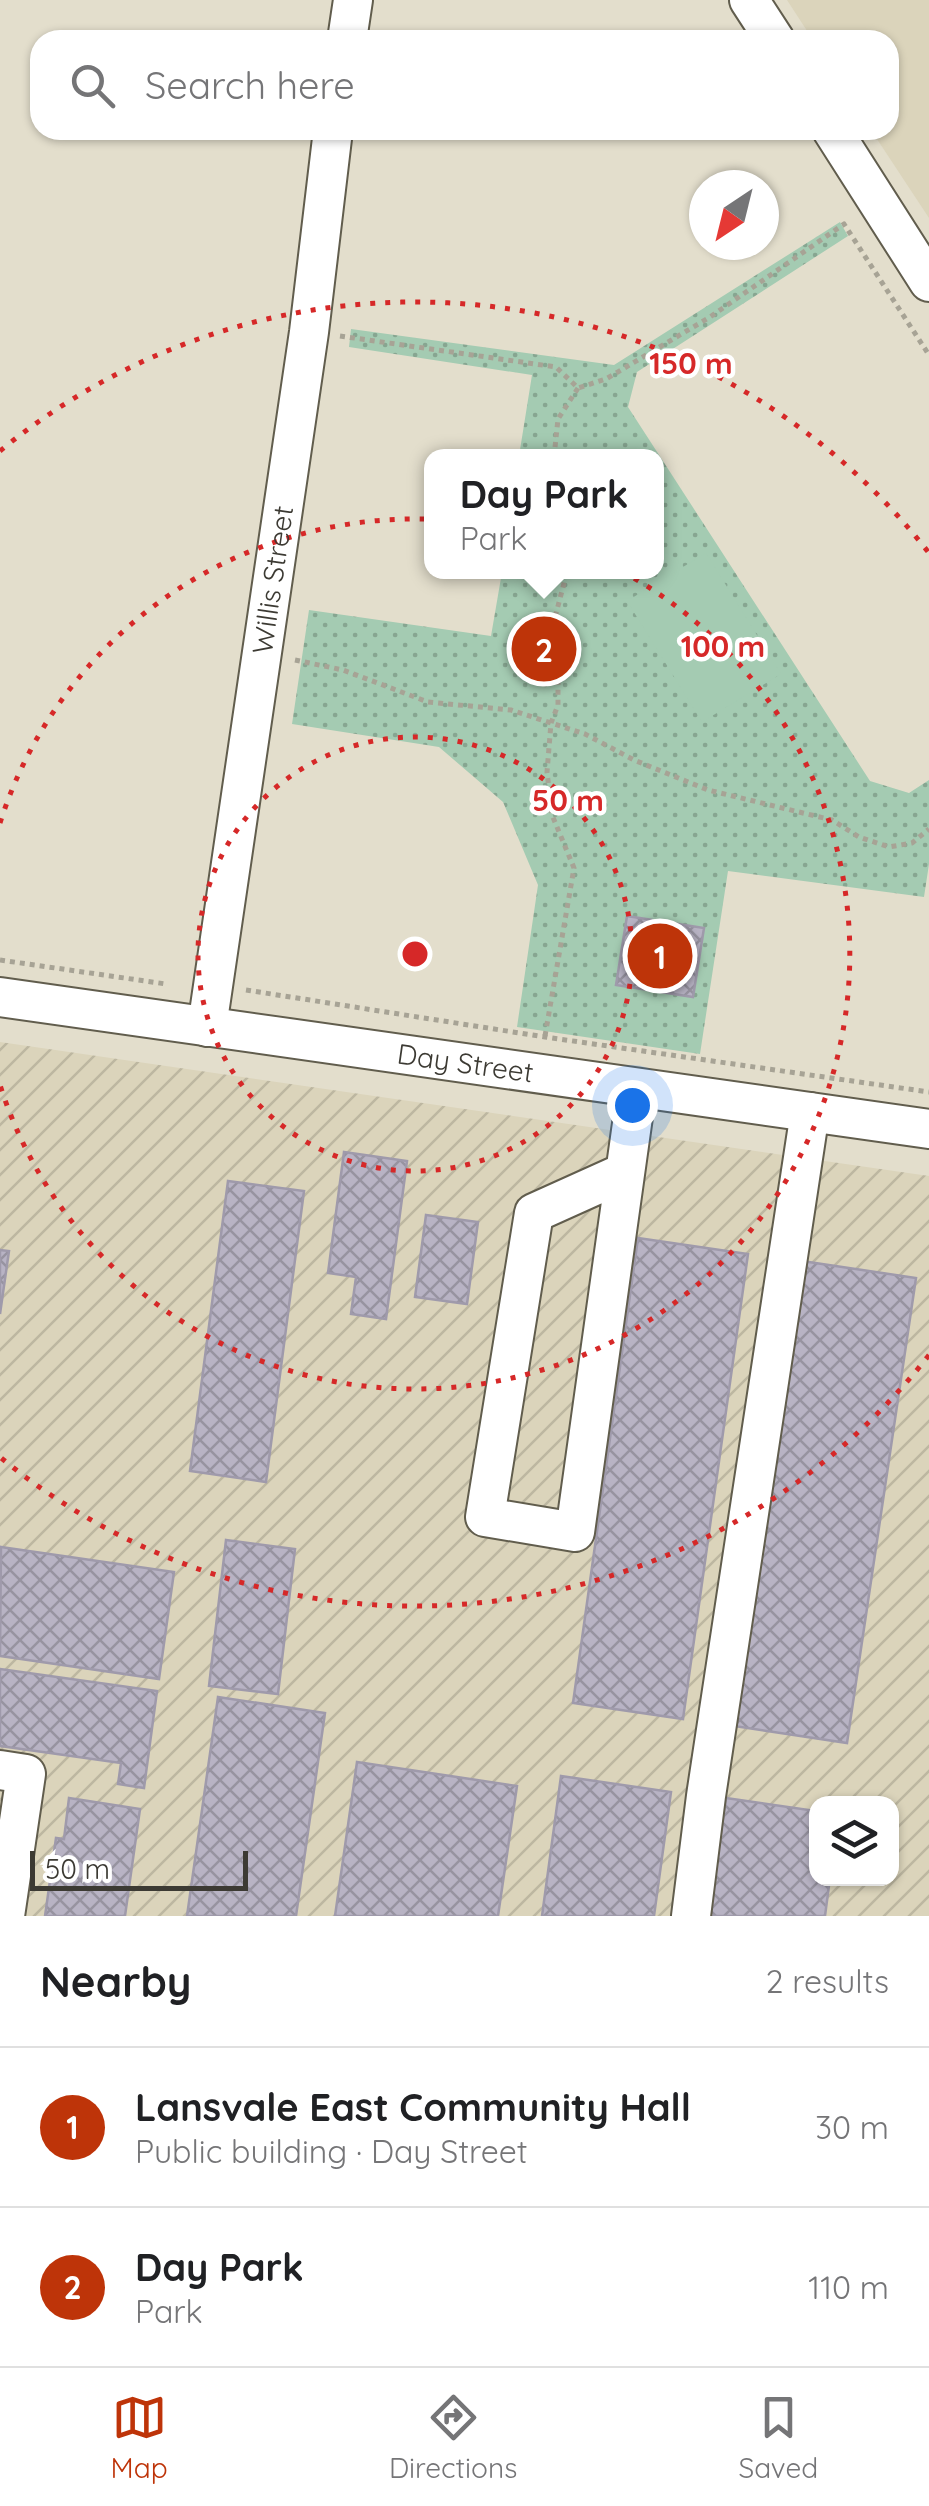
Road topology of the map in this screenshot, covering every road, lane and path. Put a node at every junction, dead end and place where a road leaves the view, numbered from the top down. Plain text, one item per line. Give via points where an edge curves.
1 (352, 0) edge
2 (749, 0) edge
3 (348, 30) edge
4 (768, 30) edge
5 (332, 140) edge
6 (838, 140) edge
7 (929, 282) edge
8 (310, 332) junction
9 (929, 355) edge
10 (578, 388) junction
11 (555, 449) edge
12 (565, 579) edge
13 (262, 651) junction
14 (551, 724) junction
15 (929, 830) edge
16 (0, 960) edge
17 (166, 984) dead end
18 (246, 992) dead end
19 (0, 997) edge
20 (207, 1027) junction
21 (544, 1037) junction
22 (637, 1088) junction
23 (929, 1092) edge
24 (810, 1112) junction
25 (929, 1129) edge
26 (626, 1172) junction
27 (0, 1770) edge
28 (5, 1916) edge
29 (691, 1916) edge

1 - 3 street
2 - 4 street
5 - 8 street, Willis Street
6 - 7 street
8 - 10 path via 556,367
8 - 13 street, Willis Street
9 - 10 path via 844,224 710,317 606,379
10 - 11 path via 558,419
12 - 14 path via 549,640 558,678
13 - 14 path via 343,670 428,702 512,710
13 - 20 street, Willis Street
14 - 15 path via 708,790 832,820 889,847 912,843
14 - 21 path via 552,815 574,868
16 - 17 path
18 - 21 path
19 - 20 street, Day Street
20 - 22 street, Day Street
21 - 23 path
22 - 24 street, Day Street
22 - 26 street
24 - 25 street, Day Street
24 - 29 street
26 - 26 street via 534,1213 485,1517 575,1532
27 - 28 street via 26,1774

